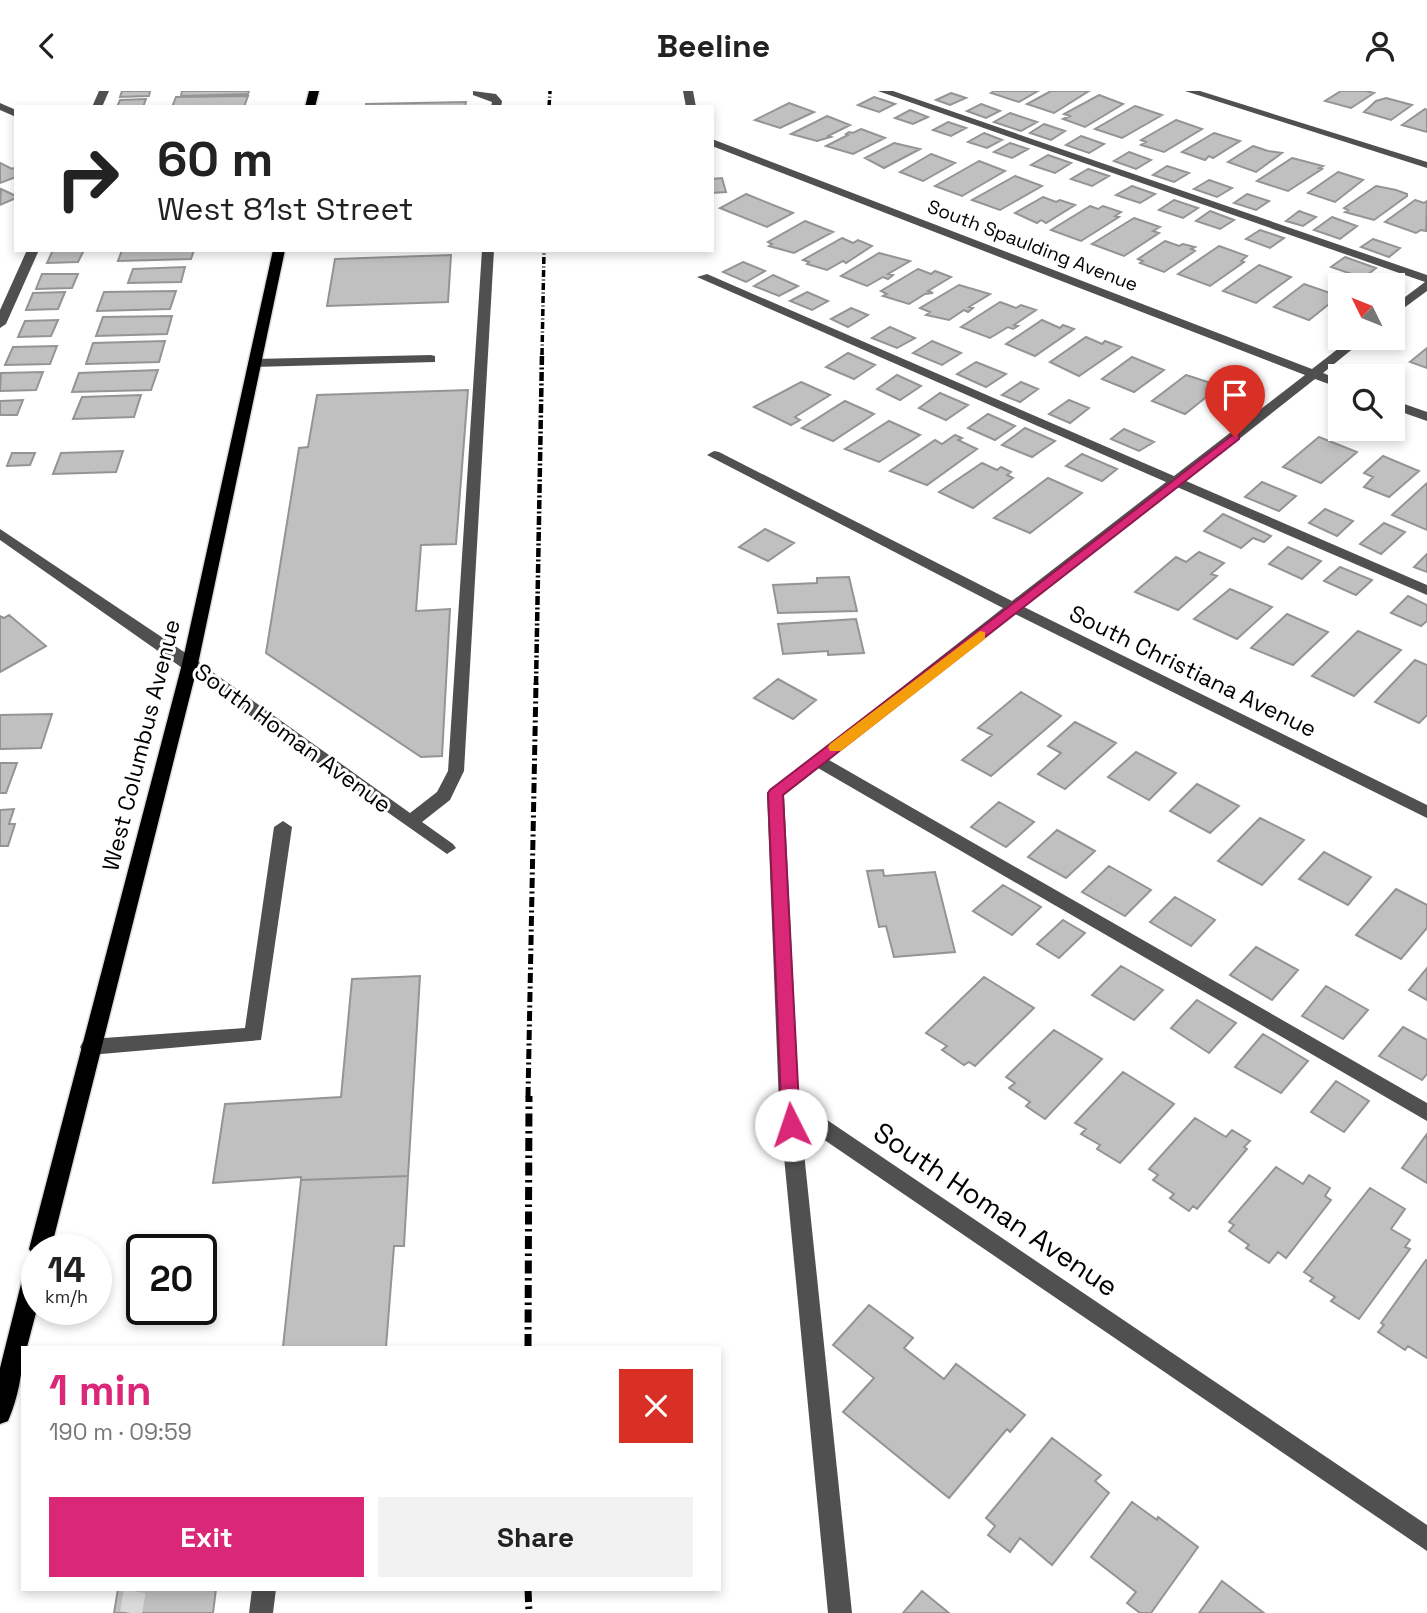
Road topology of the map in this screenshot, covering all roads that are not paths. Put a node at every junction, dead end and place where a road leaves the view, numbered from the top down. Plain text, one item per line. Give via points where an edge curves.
1 (883, 91) edge
2 (1189, 91) edge
3 (477, 93) dead end
4 (496, 105) edge
5 (714, 143) edge
6 (1427, 165) edge
7 (32, 252) edge
8 (279, 252) edge
9 (488, 252) edge
10 (703, 277) dead end
11 (1427, 279) edge
12 (1427, 285) edge
13 (0, 289) edge
14 (12, 297) junction
15 (1405, 302) edge
16 (0, 324) edge
17 (1345, 350) edge
18 (431, 359) dead end
19 (254, 363) junction
20 (1315, 374) junction
21 (1328, 379) edge
22 (1405, 409) edge
23 (1427, 417) edge
24 (714, 455) dead end
25 (1177, 482) junction
26 (0, 533) edge
27 (1427, 590) edge
28 (1015, 608) junction
29 (190, 664) junction
30 (818, 761) junction
31 (1427, 812) edge
32 (410, 822) junction
33 (283, 827) dead end
34 (447, 848) dead end
35 (90, 1048) junction
36 (789, 1105) junction
37 (1427, 1113) edge
38 (44, 1234) edge
39 (22, 1325) edge
40 (0, 1413) edge
41 (1427, 1539) edge
42 (264, 1591) edge
43 (261, 1613) edge
44 (840, 1613) edge

1 - 11 street
2 - 6 street
3 - 4 street via 492,96
5 - 20 street, South Spaulding Avenue
7 - 14 street
8 - 19 main road, West Columbus Avenue
9 - 32 street via 456,771 444,796
10 - 25 street
12 - 15 street
13 - 14 street
14 - 16 street
17 - 20 street
18 - 19 street
19 - 29 main road, West Columbus Avenue
20 - 21 street, South Spaulding Avenue
20 - 25 street
22 - 23 street
24 - 28 street, South Christiana Avenue
25 - 27 street
25 - 28 street
26 - 29 street, South Homan Avenue
28 - 30 street
28 - 31 street, South Christiana Avenue
29 - 32 street, South Homan Avenue
29 - 35 main road, West Columbus Avenue
30 - 36 street via 775,793
30 - 37 street
32 - 34 street, South Homan Avenue
33 - 35 street via 254,1035
35 - 38 main road, West Columbus Avenue
36 - 41 street, South Homan Avenue
36 - 44 street
39 - 40 main road
42 - 43 street

